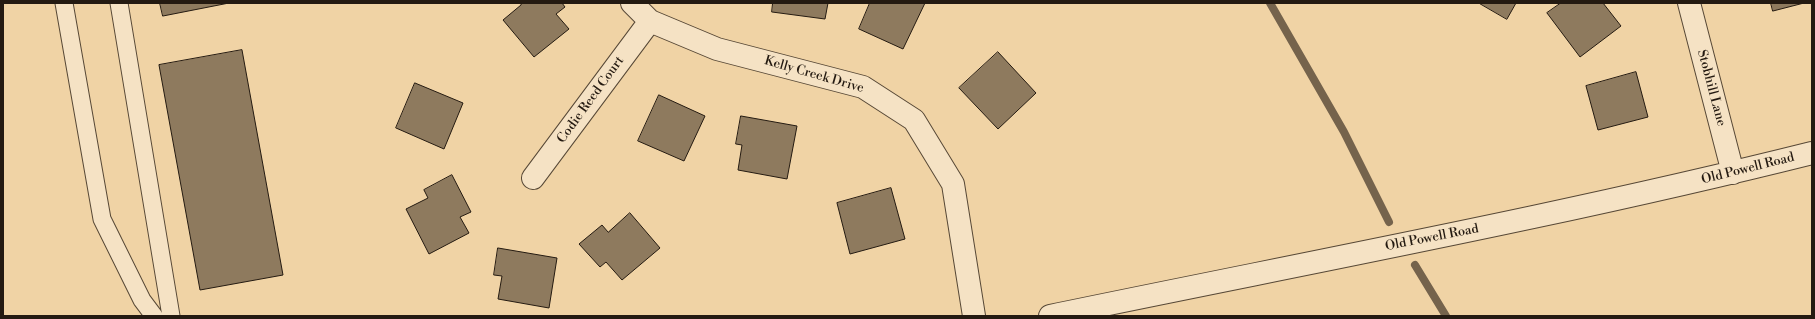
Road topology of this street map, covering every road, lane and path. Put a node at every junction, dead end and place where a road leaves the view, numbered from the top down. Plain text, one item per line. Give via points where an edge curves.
1 (64, 3) edge
2 (119, 3) edge
3 (632, 3) edge
4 (1689, 3) edge
5 (650, 21) junction
6 (1812, 153) edge
7 (1733, 173) junction
8 (533, 178) dead end
9 (154, 316) edge
10 (171, 316) edge
11 (974, 316) edge
12 (1050, 316) edge

1 - 9 lane via 102,219 142,300
2 - 10 lane
3 - 5 street, Kelly Creek Drive
4 - 7 street, Stobhill Lane
5 - 8 street, Codie Reed Court
5 - 11 street, Kelly Creek Drive via 717,49 863,87 914,120 953,184
6 - 7 street, Old Powell Road
7 - 12 street, Old Powell Road via 1481,228

